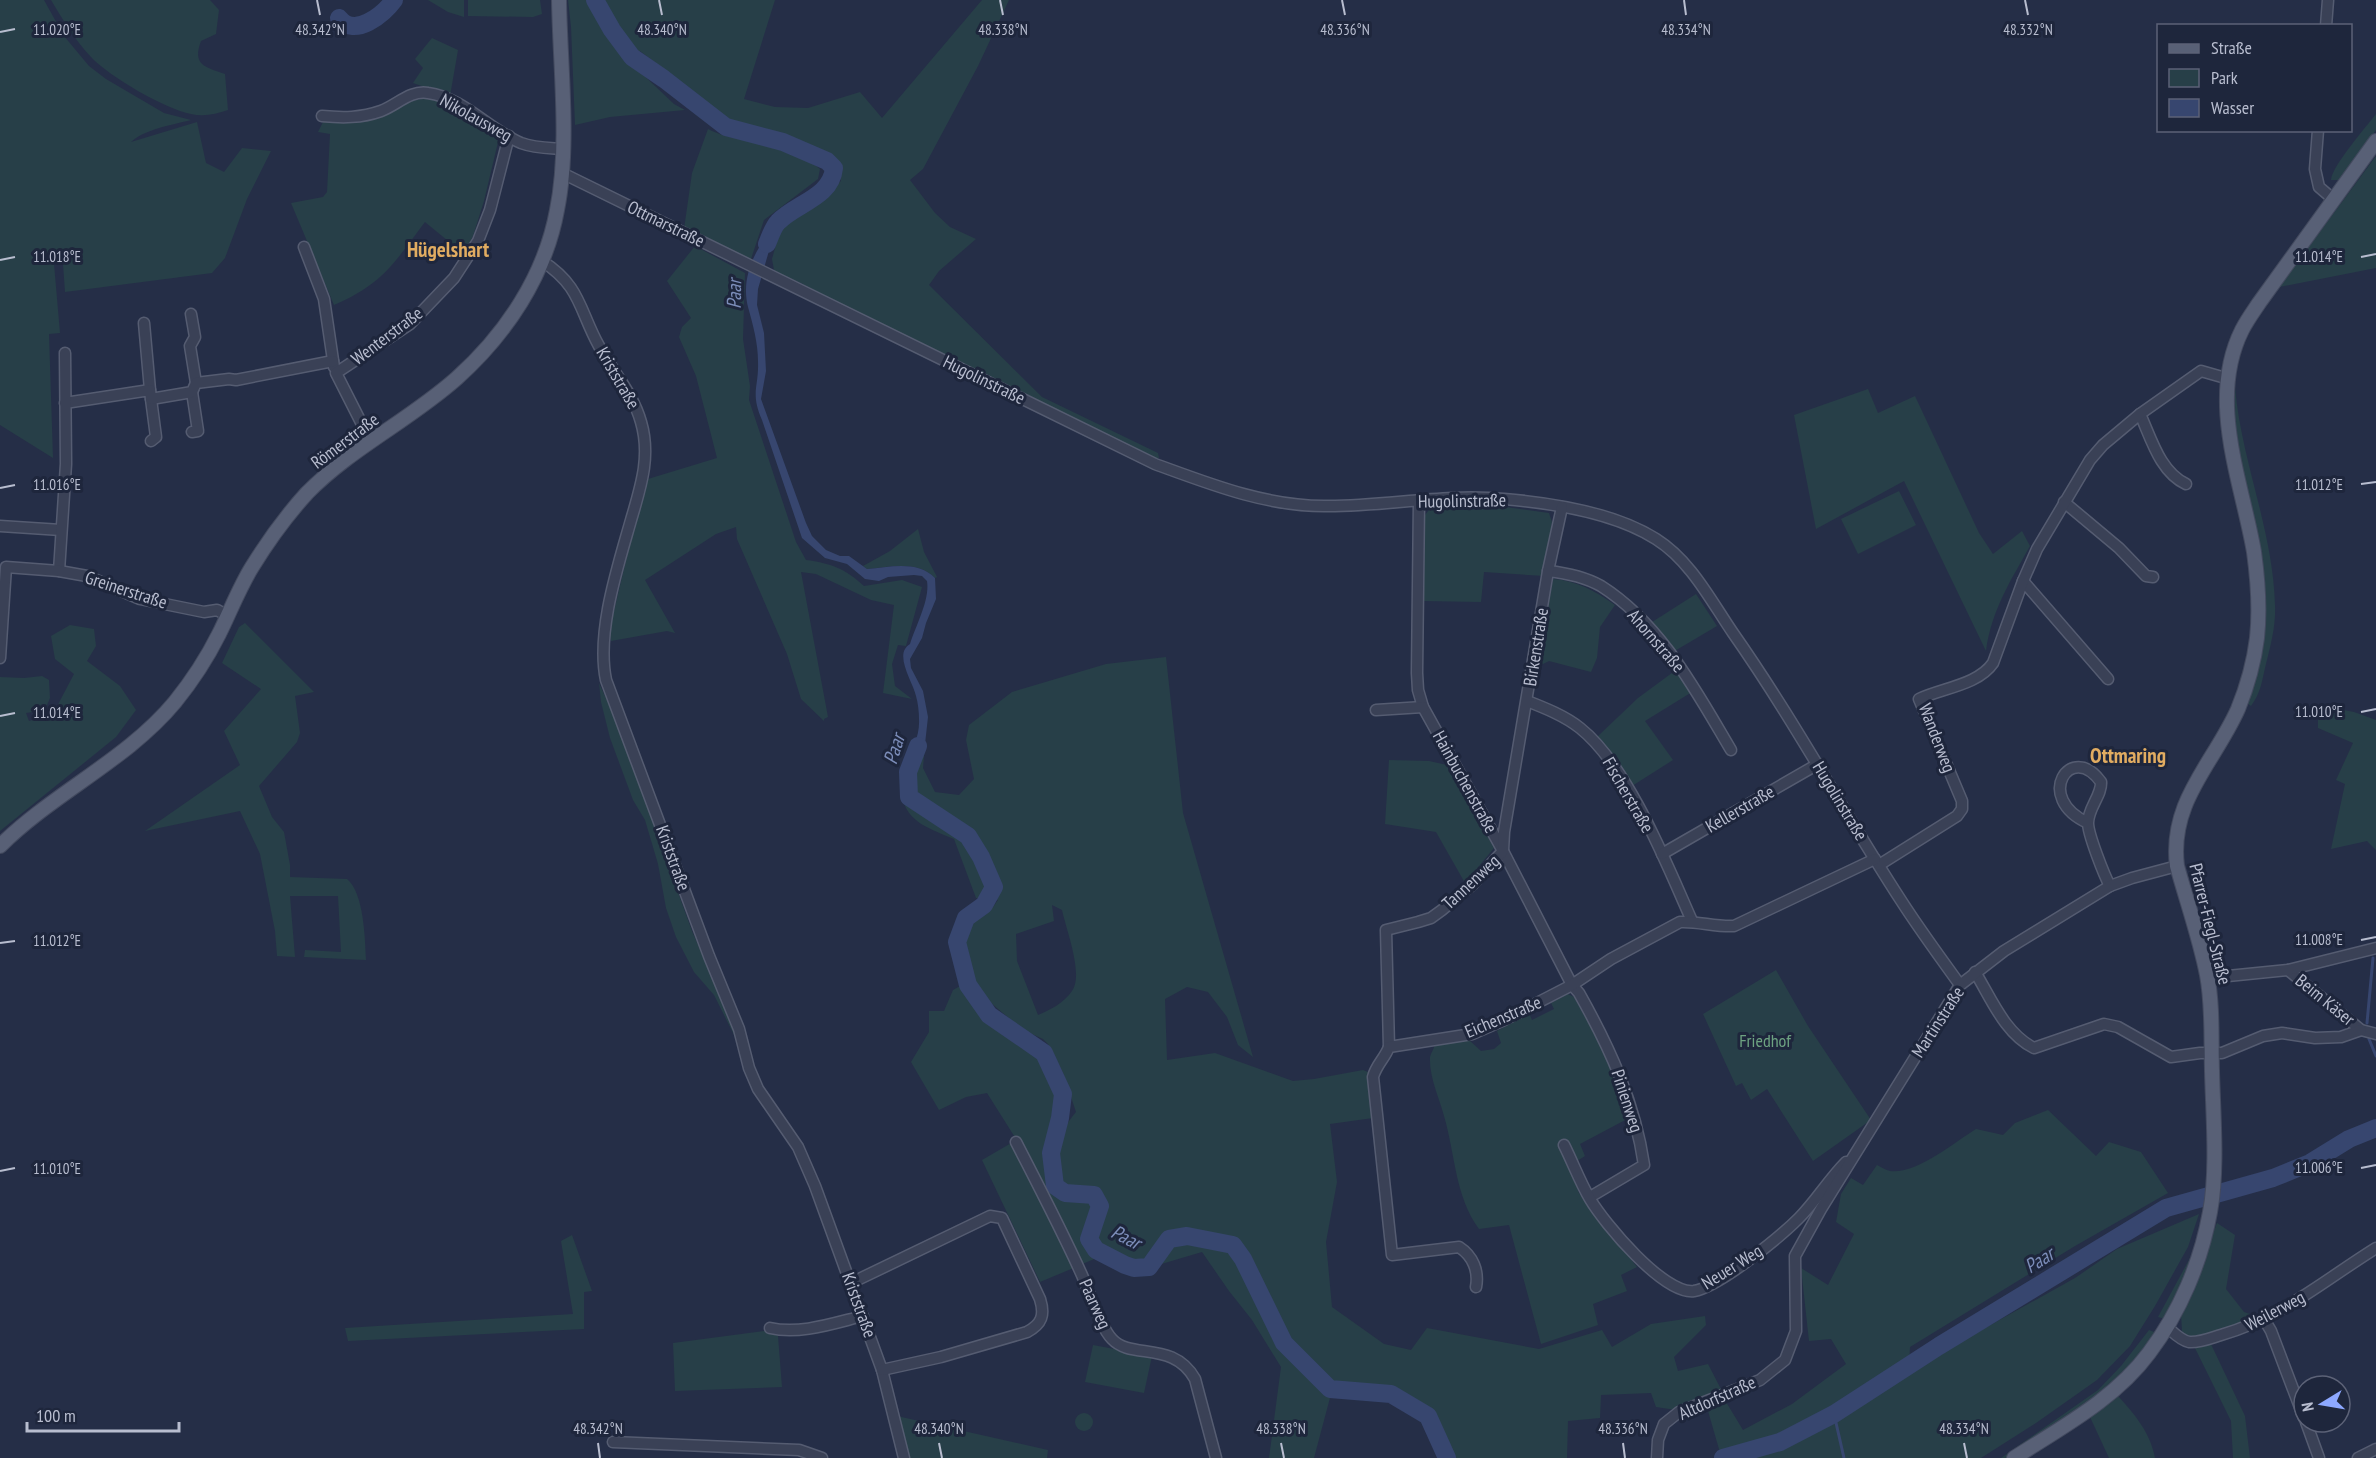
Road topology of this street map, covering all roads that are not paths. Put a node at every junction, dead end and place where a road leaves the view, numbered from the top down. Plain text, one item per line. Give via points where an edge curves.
1 (559, 0) edge
2 (2328, 0) edge
3 (2326, 24) edge
4 (322, 116) dead end
5 (2318, 132) edge
6 (509, 136) junction
7 (2376, 141) edge
8 (562, 149) junction
9 (562, 173) junction
10 (2332, 199) junction
11 (304, 247) dead end
12 (542, 261) junction
13 (770, 276) joint
14 (191, 314) dead end
15 (144, 323) dead end
16 (65, 353) dead end
17 (333, 362) junction
18 (336, 373) junction
19 (2229, 379) junction
20 (194, 388) junction
21 (150, 394) junction
22 (65, 404) junction
23 (2140, 414) junction
24 (199, 431) dead end
25 (151, 441) dead end
26 (371, 442) junction
27 (2186, 484) dead end
28 (1419, 501) junction
29 (2064, 502) junction
30 (1562, 507) junction
31 (0, 526) edge
32 (61, 530) junction
33 (59, 571) junction
34 (1548, 571) junction
35 (2153, 577) dead end
36 (2023, 581) junction
37 (228, 616) junction
38 (0, 658) edge
39 (2108, 679) dead end
40 (1527, 701) junction
41 (1423, 707) junction
42 (1376, 710) dead end
43 (1731, 750) dead end
44 (1818, 764) junction
45 (1512, 788) joint
46 (2088, 823) junction
47 (0, 846) edge
48 (1503, 851) junction
49 (1662, 854) junction
50 (1877, 862) junction
51 (2177, 866) junction
52 (2110, 886) junction
53 (1692, 921) junction
54 (2376, 948) edge
55 (2288, 970) junction
56 (1975, 972) junction
57 (2208, 978) junction
58 (1960, 985) junction
59 (1572, 986) junction
60 (2361, 1030) junction
61 (2376, 1034) edge
62 (1389, 1047) junction
63 (2211, 1054) junction
64 (1016, 1142) dead end
65 (1564, 1145) dead end
66 (1859, 1149) junction
67 (1590, 1197) junction
68 (1821, 1209) joint
69 (2376, 1248) edge
70 (851, 1283) junction
71 (1476, 1287) dead end
72 (862, 1316) junction
73 (2264, 1319) junction
74 (2167, 1327) junction
75 (770, 1328) dead end
76 (882, 1370) junction
77 (2292, 1386) edge
78 (2310, 1434) edge
79 (613, 1443) dead end
80 (2376, 1449) edge
81 (822, 1458) edge
82 (904, 1458) edge
83 (1216, 1458) edge
84 (1657, 1458) edge
85 (2014, 1458) edge
86 (2319, 1458) edge
87 (2358, 1458) edge

1 - 8 main road, Römerstraße
2 - 3 street
4 - 6 street, Nikolausweg via 365,116 426,92 455,102
5 - 10 street via 2315,170 2319,187
6 - 8 street, Nikolausweg via 522,143
6 - 18 street, Wenterstraße via 478,241 454,278 410,324
7 - 10 main road, Pfarrer-Fiegl-Straße
8 - 9 main road, Römerstraße
9 - 12 main road, Römerstraße via 557,210
9 - 13 street, Ottmarstraße
10 - 19 main road, Pfarrer-Fiegl-Straße via 2242,331
11 - 17 street, Wenterstraße via 324,299
12 - 26 main road, Römerstraße via 532,284 496,339 456,379
12 - 70 street, Kriststraße via 561,274 578,295 599,347 632,398 645,440 643,480 604,633 606,680 739,1029 749,1068 758,1089 798,1147
13 - 28 street, Hugolinstraße via 1155,464 1235,492 1324,506
14 - 20 street via 195,337 190,346
15 - 21 street
16 - 22 street
17 - 18 street, Wenterstraße
17 - 20 street, Wenterstraße
18 - 26 street, Wenterstraße
19 - 23 street, Wanderweg via 2201,371
19 - 51 main road, Pfarrer-Fiegl-Straße via 2232,449 2258,591 2256,641 2238,709 2185,804 2176,834
20 - 21 street
20 - 24 street
21 - 22 street
21 - 25 street via 156,436
22 - 32 street
23 - 27 street via 2164,465 2175,479
23 - 29 street, Wanderweg via 2097,452
26 - 37 main road, Römerstraße via 307,493 252,567
28 - 30 street, Hugolinstraße via 1502,498
28 - 41 street, Hainbuchenstraße via 1417,674
29 - 35 street via 2120,548 2146,576
29 - 36 street, Wanderweg
30 - 34 street, Birkenstraße
30 - 44 street, Hugolinstraße via 1639,530 1669,549 1703,588
31 - 32 street
32 - 33 street
33 - 37 street, Greinerstraße via 87,576 140,599 204,612 217,610
33 - 38 street, Greinerstraße via 6,567
34 - 40 street, Birkenstraße
34 - 43 street, Ahornstraße via 1571,574 1600,586 1627,607 1677,662
36 - 39 street
36 - 50 street, Wanderweg via 1988,671 1919,699 1962,809 1957,816
37 - 47 main road, Römerstraße via 196,673 173,704
40 - 45 street, Birkenstraße
40 - 49 street, Fischerstraße via 1580,728 1604,752
41 - 42 street
41 - 48 street, Hainbuchenstraße
44 - 49 street, Kellerstraße
44 - 50 street, Hugolinstraße
45 - 48 street, Tannenweg
46 - 46 street via 2102,782 2082,768 2067,770 2059,783 2064,801 2070,811
46 - 52 street
48 - 59 street, Hainbuchenstraße
48 - 62 street, Tannenweg via 1472,885 1431,918 1386,930
49 - 53 street, Fischerstraße
50 - 53 street, Eichenstraße via 1734,926
50 - 58 street, Hugolinstraße
51 - 52 street, Martinstraße
51 - 57 main road, Pfarrer-Fiegl-Straße
52 - 56 street, Martinstraße
53 - 59 street, Eichenstraße via 1662,930
54 - 55 street
55 - 57 street
55 - 60 street, Beim Käser
56 - 58 street, Martinstraße
56 - 63 street, Beim Käser via 2010,1028 2034,1048 2104,1024 2118,1027 2171,1057
57 - 63 main road, Pfarrer-Fiegl-Straße
58 - 66 street, Martinstraße
59 - 62 street, Eichenstraße via 1472,1034
59 - 67 street, Pinienweg via 1618,1070 1644,1165
60 - 61 street, Beim Käser
60 - 63 street, Beim Käser via 2341,1037 2282,1033 2263,1036
62 - 71 street via 1373,1077 1392,1255 1459,1247 1468,1253 1478,1274
63 - 74 main road, Pfarrer-Fiegl-Straße via 2211,1210 2187,1289
64 - 83 street, Paarweg via 1107,1331 1120,1345 1164,1355 1190,1370
65 - 67 street, Neuer Weg
66 - 67 street, Neuer Weg via 1799,1218 1720,1279 1694,1291 1668,1284 1653,1273
66 - 68 street, Martinstraße
68 - 84 street, Altdorfstraße via 1795,1256 1796,1331 1785,1360 1760,1380 1679,1412 1664,1424
69 - 73 street, Weilerweg via 2287,1308
70 - 72 street, Kriststraße
70 - 76 street via 990,1216 1002,1218 1040,1299 1044,1311 1041,1320 1027,1332
72 - 75 street via 811,1328
72 - 76 street, Kriststraße
73 - 74 street, Weilerweg via 2203,1341 2179,1338
73 - 77 street
74 - 85 main road, Pfarrer-Fiegl-Straße via 2137,1366 2098,1404
76 - 82 street, Kriststraße
78 - 86 street
79 - 81 street via 799,1450
80 - 87 street

